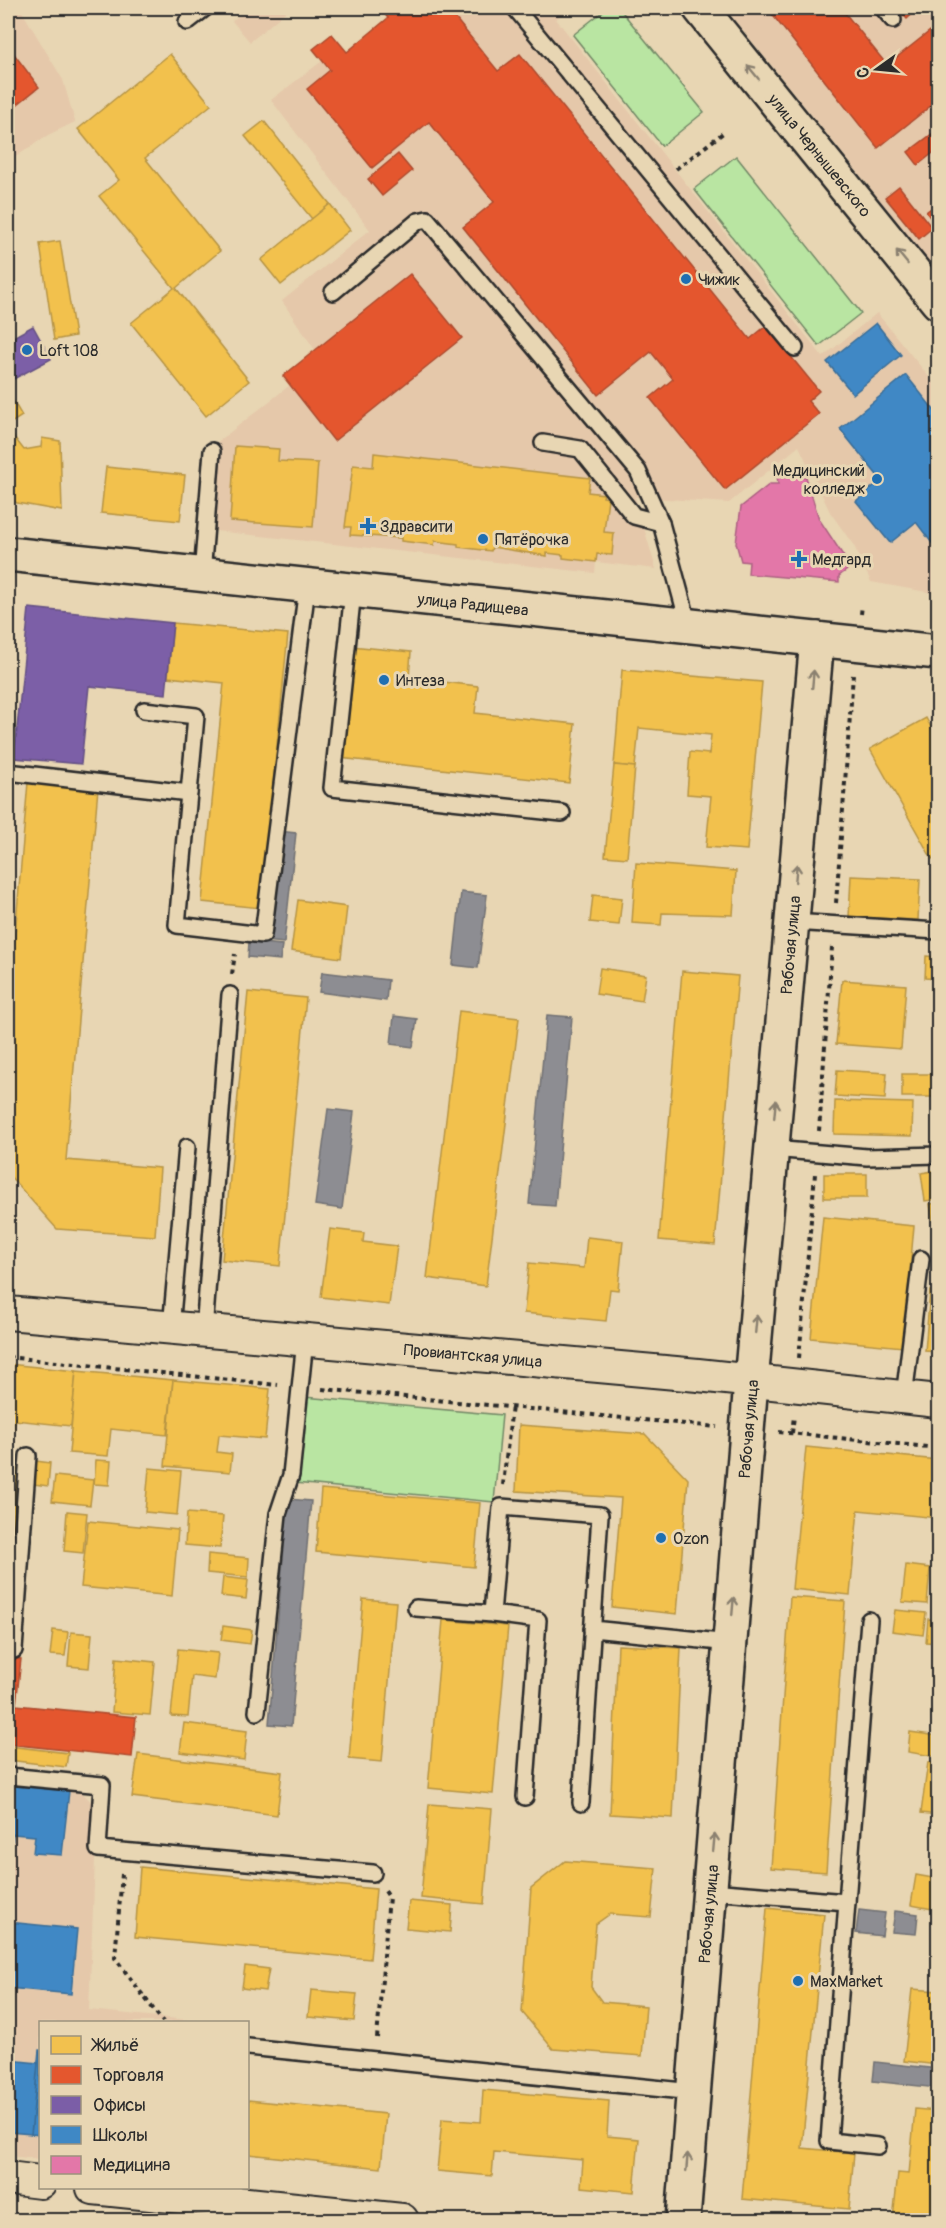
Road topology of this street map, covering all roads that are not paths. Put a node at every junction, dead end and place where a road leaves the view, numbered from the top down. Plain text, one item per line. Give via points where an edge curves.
1 (205, 8) edge
2 (515, 8) edge
3 (700, 8) edge
4 (883, 8) edge
5 (893, 20) dead end
6 (187, 21) dead end
7 (333, 292) dead end
8 (939, 302) edge
9 (795, 348) dead end
10 (543, 442) dead end
11 (212, 451) dead end
12 (662, 523) junction
13 (8, 554) edge
14 (202, 575) junction
15 (307, 586) junction
16 (353, 591) junction
17 (689, 626) junction
18 (817, 639) junction
19 (936, 650) edge
20 (144, 710) dead end
21 (8, 772) edge
22 (189, 793) junction
23 (562, 813) dead end
24 (792, 922) junction
25 (939, 931) edge
26 (230, 995) road end
27 (187, 1147) dead end
28 (772, 1149) junction
29 (939, 1155) edge
30 (921, 1259) dead end
31 (8, 1312) edge
32 (171, 1328) junction
33 (204, 1330) junction
34 (305, 1340) junction
35 (751, 1382) junction
36 (904, 1398) junction
37 (939, 1401) edge
38 (28, 1456) dead end
39 (416, 1608) dead end
40 (492, 1614) junction
41 (869, 1620) dead end
42 (592, 1629) junction
43 (730, 1643) junction
44 (8, 1649) edge
45 (257, 1712) dead end
46 (8, 1776) edge
47 (525, 1797) dead end
48 (581, 1803) dead end
49 (373, 1873) road end
50 (710, 1892) junction
51 (847, 1902) junction
52 (249, 2047) edge
53 (693, 2092) junction
54 (878, 2146) dead end
55 (8, 2178) edge
56 (39, 2182) edge
57 (112, 2189) edge
58 (402, 2220) edge
59 (683, 2220) edge

1 - 6 lane
2 - 9 lane
8 -> 3 street, улица Чернышевского
4 - 5 lane
7 - 12 lane via 418,221 427,219 638,471
10 - 12 lane via 579,449 634,516
11 - 14 lane
12 - 17 lane
13 - 14 street, улица Радищева
14 - 15 street, улица Радищева
15 - 16 street, улица Радищева
15 - 22 lane via 263,935 177,925
16 - 17 street, улица Радищева
16 - 23 lane via 332,788
17 - 18 street, улица Радищева
18 - 19 street, улица Радищева
24 -> 18 street, Рабочая улица
20 - 22 lane via 196,716
21 - 22 lane
24 - 25 lane
28 -> 24 street, Рабочая улица
26 - 33 lane
27 - 32 lane
28 - 29 lane via 890,1157
35 -> 28 street, Рабочая улица
30 - 36 lane
31 - 32 street, Провиантская улица
32 - 33 street, Провиантская улица
33 - 34 street, Провиантская улица
34 - 35 street, Провиантская улица
34 - 45 lane via 291,1475 278,1514
35 - 36 street, Провиантская улица
43 -> 35 street, Рабочая улица
36 - 37 street, Провиантская улица
38 - 44 lane via 14,1650
39 - 40 lane
40 - 42 lane via 501,1507 600,1515
40 - 47 lane via 538,1620
41 - 51 lane
42 - 43 lane
42 - 48 lane
50 -> 43 street, Рабочая улица
46 - 49 lane via 102,1785 98,1849
50 - 51 lane
50 - 53 street, Рабочая улица
51 - 54 lane via 828,2141
52 - 53 lane
59 -> 53 street, Рабочая улица
55 - 56 street
57 - 58 street

